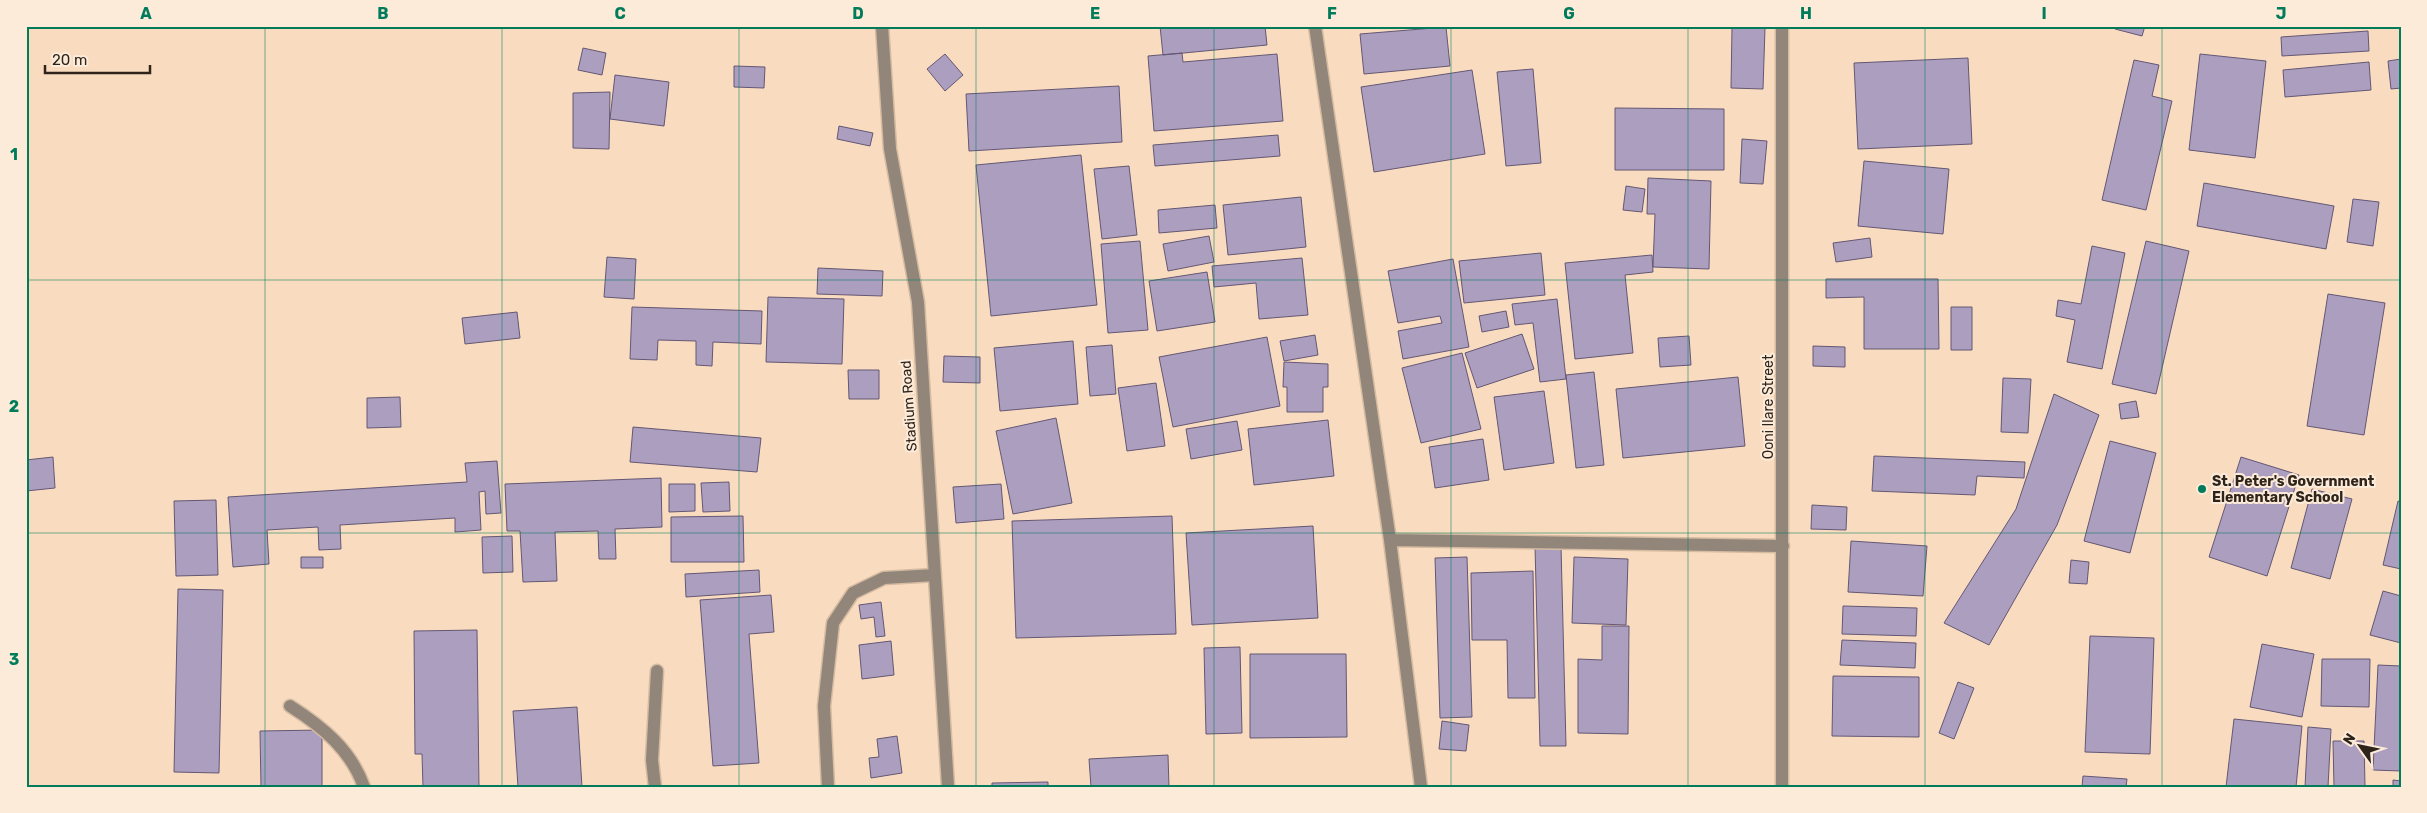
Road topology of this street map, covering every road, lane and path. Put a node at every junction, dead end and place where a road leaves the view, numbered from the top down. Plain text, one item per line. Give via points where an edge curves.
1 (882, 26) edge
2 (1315, 26) edge
3 (1782, 26) edge
4 (1390, 540) junction
5 (1783, 546) junction
6 (935, 574) junction
7 (657, 671) dead end
8 (290, 706) dead end
9 (364, 787) edge
10 (655, 787) edge
11 (828, 787) edge
12 (948, 787) edge
13 (1421, 787) edge
14 (1782, 787) edge

1 - 6 street, Stadium Road via 890,149 918,302
2 - 4 street
3 - 5 street, Ooni Ilare Street
4 - 5 street
4 - 13 street
5 - 14 street, Ooni Ilare Street
6 - 11 street via 884,578 860,589 852,593 833,623 824,706
6 - 12 street, Stadium Road
7 - 10 street via 652,760
8 - 9 street via 338,742 358,770

